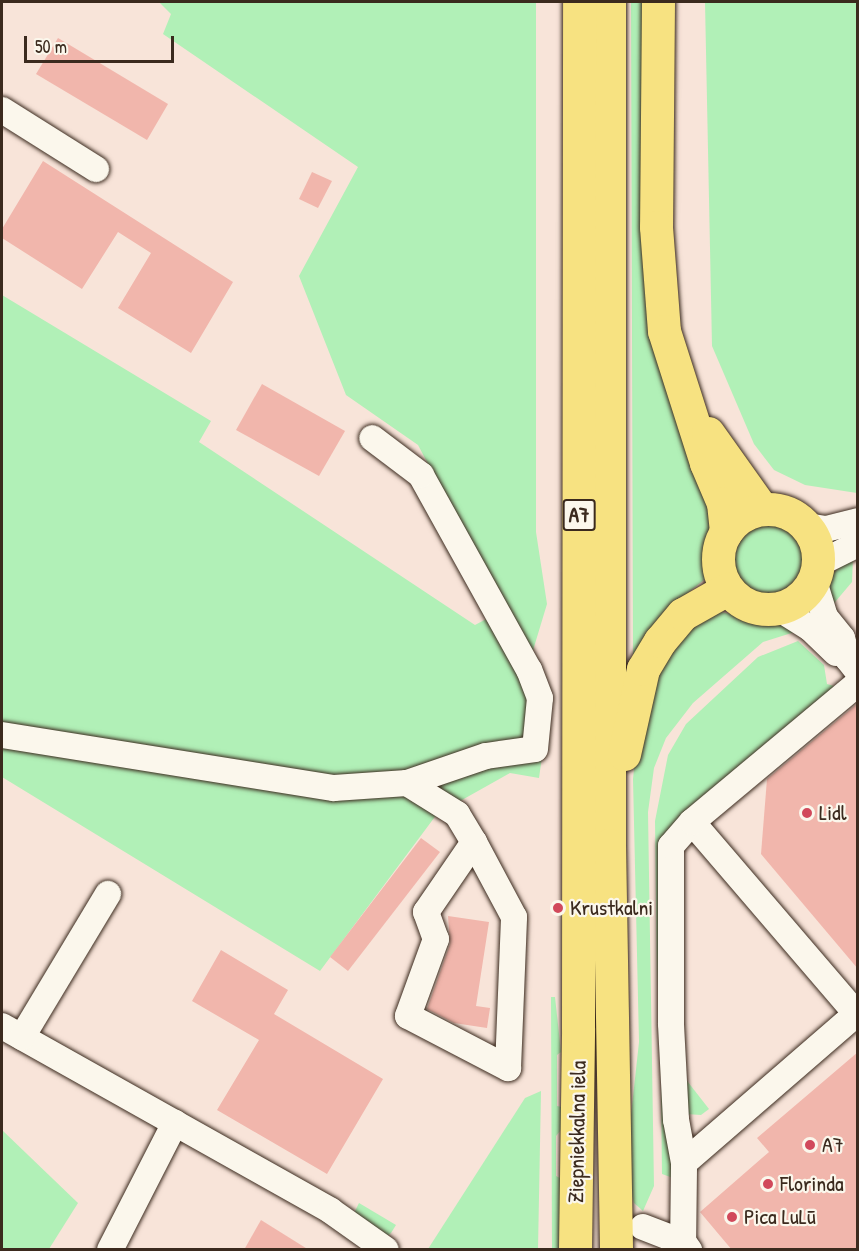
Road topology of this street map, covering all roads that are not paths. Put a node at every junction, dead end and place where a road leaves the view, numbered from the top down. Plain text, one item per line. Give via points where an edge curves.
1 (579, 2) edge
2 (609, 2) edge
3 (658, 2) edge
4 (2, 110) edge
5 (96, 169) dead end
6 (694, 418) junction
7 (372, 438) dead end
8 (762, 509) junction
9 (858, 521) edge
10 (807, 526) junction
11 (726, 532) junction
12 (858, 544) edge
13 (816, 572) junction
14 (727, 589) junction
15 (778, 608) junction
16 (853, 665) edge
17 (858, 683) edge
18 (2, 735) edge
19 (407, 783) junction
20 (692, 822) junction
21 (474, 842) junction
22 (609, 845) junction
23 (108, 894) dead end
24 (857, 1015) edge
25 (12, 1031) edge
26 (175, 1123) junction
27 (684, 1163) junction
28 (643, 1227) dead end
29 (575, 1243) edge
30 (685, 1247) edge
31 (111, 1250) edge
32 (386, 1250) edge
33 (616, 1250) edge

1 - 29 main road, Ziepniekkalna iela / A7
2 - 22 main road, A7
3 - 6 main road via 656,227 664,331
4 - 5 street
6 - 8 main road via 721,447
6 - 11 main road via 706,463 723,503
7 - 19 street via 421,475 540,698 535,749 486,756
8 - 10 main road via 791,515
8 - 11 main road via 747,513
9 - 10 street via 826,528
10 - 13 main road via 816,542
11 - 14 main road via 718,564
12 - 13 street
13 - 15 main road via 805,593
13 - 16 street via 825,617 842,638
14 - 15 main road via 747,605
14 - 22 main road via 682,614 643,669
15 - 16 street
17 - 20 street
18 - 19 street via 334,788
19 - 21 street via 457,814
20 - 24 street
20 - 27 street via 671,846 672,1034 676,1120
21 - 21 street via 426,912 436,939 408,1016 508,1068 514,917
22 - 33 main road, A7
23 - 25 street
24 - 27 street
25 - 26 street
26 - 31 street
26 - 32 street via 331,1211
27 - 30 street
28 - 30 street

